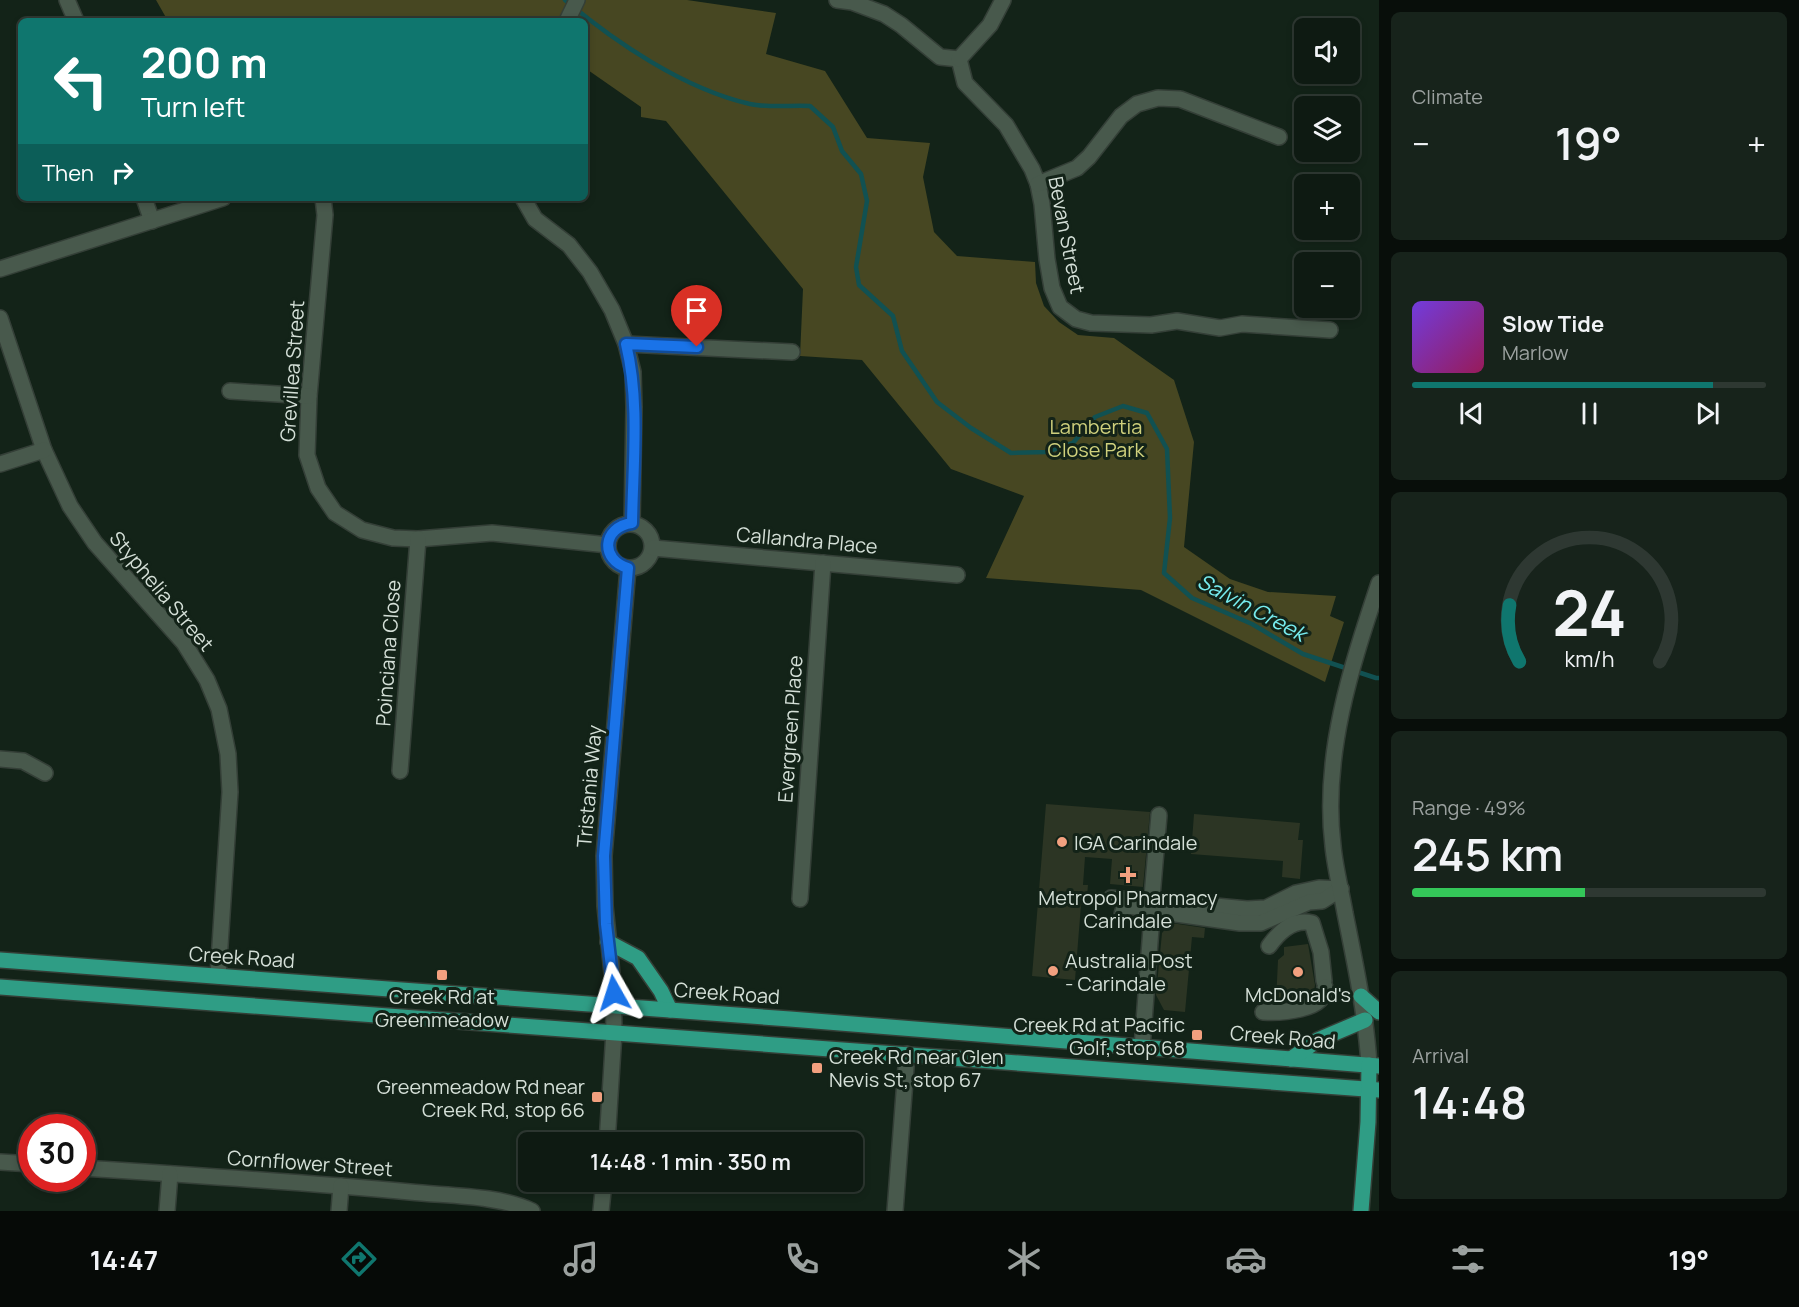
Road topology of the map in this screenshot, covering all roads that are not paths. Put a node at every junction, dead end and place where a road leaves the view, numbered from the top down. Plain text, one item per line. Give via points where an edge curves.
1 (67, 0) edge
2 (577, 0) edge
3 (837, 0) edge
4 (1003, 0) edge
5 (75, 18) edge
6 (568, 18) edge
7 (959, 60) junction
8 (1279, 137) dead end
9 (1038, 184) junction
10 (145, 201) edge
11 (214, 201) edge
12 (323, 201) edge
13 (525, 201) edge
14 (152, 221) junction
15 (0, 269) edge
16 (0, 318) edge
17 (1330, 330) dead end
18 (626, 344) junction
19 (792, 352) dead end
20 (230, 391) dead end
21 (309, 396) junction
22 (45, 450) junction
23 (0, 464) edge
24 (632, 523) junction
25 (418, 539) junction
26 (608, 545) junction
27 (653, 548) junction
28 (823, 562) junction
29 (628, 568) junction
30 (957, 575) dead end
31 (1379, 583) edge
32 (0, 759) edge
33 (400, 771) dead end
34 (45, 772) dead end
35 (1159, 815) dead end
36 (1341, 889) junction
37 (1111, 898) dead end
38 (800, 899) dead end
39 (1153, 906) junction
40 (1122, 914) dead end
41 (608, 942) junction
42 (1269, 946) dead end
43 (0, 960) edge
44 (218, 976) junction
45 (0, 987) edge
46 (1361, 996) joint
47 (614, 1006) junction
48 (670, 1010) junction
49 (1263, 1012) dead end
50 (1372, 1016) edge
51 (614, 1032) junction
52 (1142, 1048) junction
53 (907, 1054) junction
54 (1291, 1059) junction
55 (1374, 1066) edge
56 (1374, 1090) edge
57 (608, 1132) edge
58 (0, 1162) edge
59 (18, 1163) edge
60 (96, 1169) edge
61 (170, 1174) junction
62 (341, 1186) junction
63 (603, 1192) edge
64 (167, 1211) edge
65 (339, 1211) edge
66 (532, 1211) edge
67 (601, 1211) edge
68 (895, 1211) edge
69 (1360, 1211) edge

1 - 5 street
2 - 6 street
3 - 7 street via 884,14 940,57
4 - 7 street via 990,25
7 - 9 street, Bevan Street via 965,83 1006,125
8 - 9 street via 1180,99 1158,98 1137,104 1121,116 1077,168
9 - 17 street, Bevan Street via 1052,288 1060,307 1076,319 1091,323 1151,325 1177,321 1220,328 1242,324
10 - 14 street
11 - 14 street
12 - 21 street, Grevillea Street
13 - 18 street via 535,219 569,245 590,272
14 - 15 street
16 - 22 street, Styphelia Street
18 - 19 street
18 - 24 street via 633,372
20 - 21 street
21 - 25 street, Grevillea Street via 308,455 318,488 334,513 362,530
22 - 23 street
22 - 44 street, Styphelia Street via 70,506 95,543 184,643 219,709 228,754 230,792
24 - 26 street via 615,529
24 - 27 street via 648,531
25 - 26 street, Grevillea Street via 492,533
25 - 33 street, Poinciana Close
26 - 29 street via 614,561
27 - 28 street, Callandra Place
27 - 29 street via 645,563
28 - 30 street, Callandra Place
28 - 38 street, Evergreen Place
29 - 41 street, Tristania Way via 604,856
31 - 36 street via 1341,712 1331,808
32 - 34 street via 23,761
35 - 39 street
36 - 39 street via 1296,893 1266,908 1190,898
36 - 39 street via 1322,901 1309,902 1261,923 1240,923
36 - 46 street
37 - 39 street
39 - 40 street via 1128,906
39 - 52 street
41 - 47 street, Tristania Way
41 - 48 main road via 638,958
42 - 49 street via 1276,935 1292,924 1312,923 1321,952 1325,993 1317,1003 1280,1013
43 - 44 main road, Creek Road
44 - 47 main road, Creek Road
45 - 51 main road
46 - 50 main road
47 - 48 main road, Creek Road
47 - 51 street, Tristania Way
48 - 52 main road, Creek Road
50 - 54 main road via 1318,1040
50 - 55 street
51 - 53 main road
51 - 57 street, Tristania Way
52 - 54 main road, Creek Road
53 - 56 main road
53 - 68 street
54 - 55 main road, Creek Road
55 - 56 main road
56 - 69 main road
58 - 59 street
60 - 61 street, Cornflower Street
61 - 62 street, Cornflower Street
61 - 64 street
62 - 65 street
62 - 66 street, Cornflower Street via 482,1199
63 - 67 street

